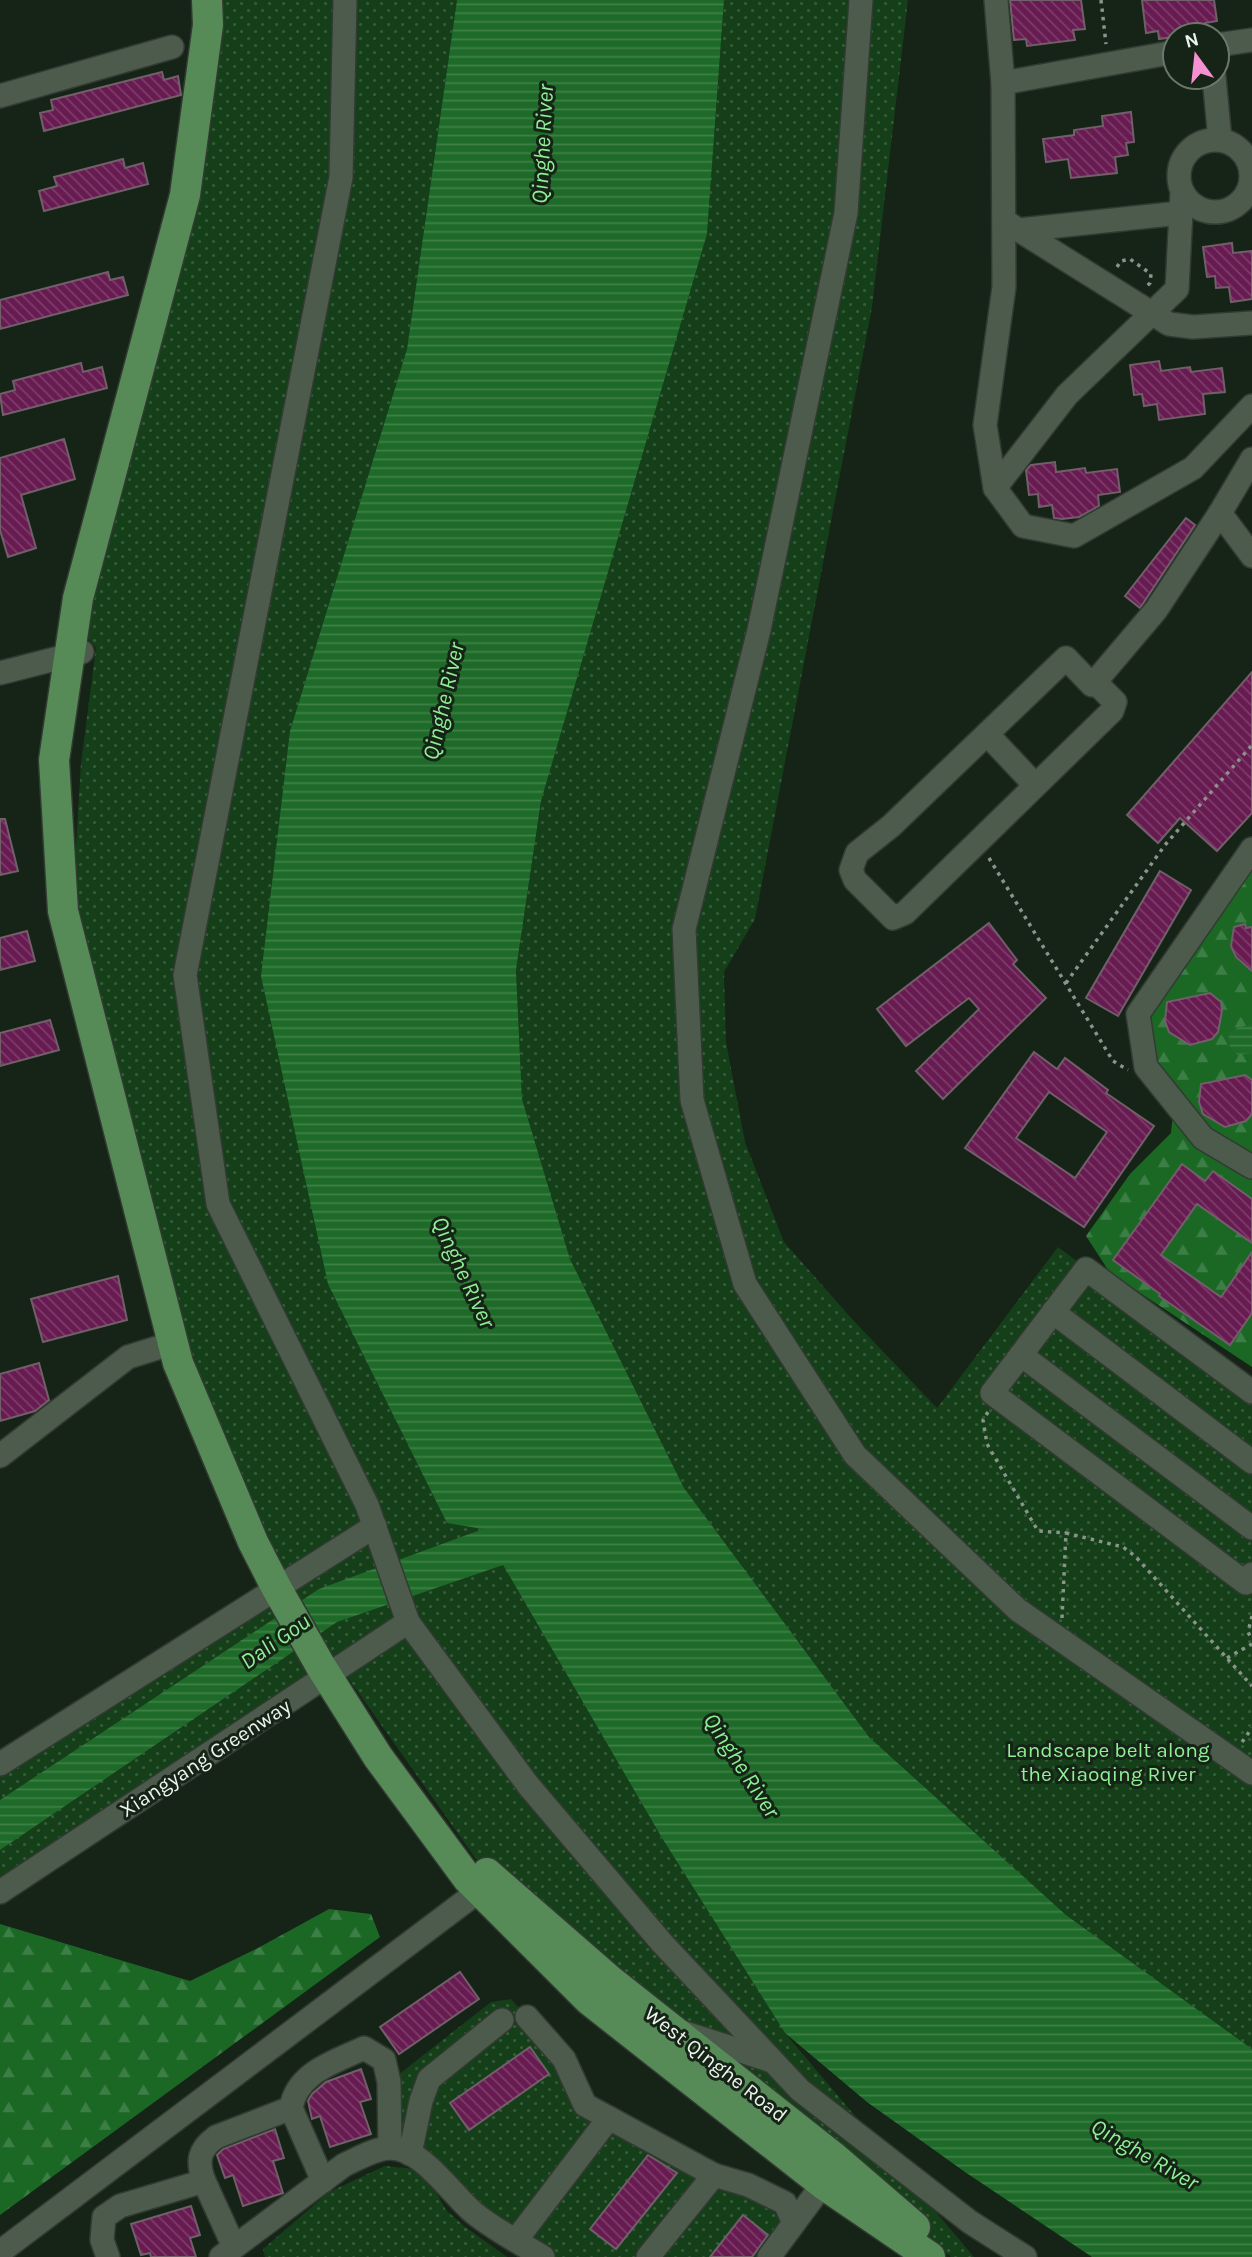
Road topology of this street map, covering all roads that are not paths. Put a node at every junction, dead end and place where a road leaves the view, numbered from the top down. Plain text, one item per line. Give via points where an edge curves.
1 (207, 0) edge
2 (218, 0) edge
3 (345, 0) edge
4 (861, 0) edge
5 (996, 0) edge
6 (1252, 40) edge
7 (1231, 43) edge
8 (172, 47) dead end
9 (1161, 54) edge
10 (1003, 83) junction
11 (1215, 91) edge
12 (0, 96) edge
13 (1220, 140) junction
14 (1251, 187) edge
15 (1181, 202) junction
16 (1012, 226) junction
17 (1151, 314) junction
18 (1252, 323) edge
19 (1252, 406) edge
20 (1252, 459) edge
21 (995, 488) junction
22 (1220, 513) junction
23 (1252, 556) edge
24 (77, 653) junction
25 (0, 673) edge
26 (1095, 682) junction
27 (987, 734) junction
28 (1035, 786) junction
29 (1252, 849) edge
30 (1252, 1167) edge
31 (1053, 1312) junction
32 (173, 1343) junction
33 (1021, 1355) junction
34 (1252, 1392) edge
35 (0, 1457) edge
36 (1252, 1462) edge
37 (1252, 1528) edge
38 (376, 1530) junction
39 (1252, 1574) edge
40 (287, 1591) junction
41 (406, 1616) junction
42 (331, 1666) junction
43 (0, 1765) edge
44 (1252, 1773) edge
45 (486, 1880) junction
46 (0, 1892) edge
47 (527, 2017) dead end
48 (502, 2020) dead end
49 (671, 2029) junction
50 (772, 2061) junction
51 (291, 2108) junction
52 (609, 2118) junction
53 (400, 2151) junction
54 (714, 2175) junction
55 (323, 2180) junction
56 (204, 2181) junction
57 (823, 2184) junction
58 (794, 2223) junction
59 (516, 2240) junction
60 (0, 2252) edge
61 (228, 2252) edge
62 (108, 2257) edge
63 (543, 2257) edge
64 (648, 2257) edge
65 (769, 2257) edge
66 (930, 2257) edge
67 (951, 2257) edge
68 (1025, 2257) edge

1 - 24 main road via 208,25 185,195 78,598
2 - 24 main road via 218,41 200,210
3 - 38 street via 341,177 185,975 218,1204 368,1505
4 - 44 street via 846,213 758,630 684,929 692,1100 745,1284 855,1455 1017,1610
5 - 10 street
6 - 7 street
8 - 12 street
9 - 10 street
10 - 16 street
11 - 13 street
13 - 14 street via 1242,151 1252,174
13 - 15 street via 1198,144 1182,160
14 - 15 street via 1245,198 1224,212 1212,213
15 - 16 street
15 - 17 street via 1177,289
16 - 17 street
16 - 21 street via 985,425
17 - 18 street via 1169,324 1193,327
17 - 21 street via 1067,395
19 - 21 street via 1193,468 1074,536 1023,526
20 - 22 street
22 - 23 street
22 - 26 street via 1156,610
24 - 25 street
24 - 32 main road via 54,760 63,911
24 - 40 main road via 70,759 79,907 195,1351
26 - 27 street via 1092,685 1066,658
26 - 28 street via 1115,702 1112,710
27 - 28 street
27 - 28 street via 857,853 851,870 855,880 894,918 905,913
29 - 30 street via 1138,1014 1146,1067 1203,1138
31 - 33 street
31 - 34 street via 1086,1269
31 - 36 street
32 - 35 street via 128,1357
32 - 40 main road via 253,1542
33 - 37 street
33 - 39 street via 992,1393 1246,1583
38 - 40 street
38 - 41 street
40 - 42 main road
40 - 43 street
41 - 42 street, Xiangyang Greenway
41 - 50 street via 528,1785 662,1943
42 - 45 main road
42 - 46 street, Xiangyang Greenway
45 - 49 main road, West Qinghe Road
45 - 57 main road via 589,2000
45 - 60 street
47 - 52 street via 564,2059 585,2105
48 - 53 street via 429,2079
49 - 50 street
49 - 67 main road, West Qinghe Road via 835,2158
50 - 68 street via 800,2090 970,2222
51 - 53 street via 293,2093 310,2074 364,2048 384,2060
51 - 55 street
51 - 56 street via 205,2145 198,2166
52 - 54 street
52 - 59 street
53 - 55 street via 365,2155
53 - 59 street via 439,2177 474,2213
54 - 58 street via 785,2203
54 - 64 street
55 - 61 street
56 - 61 street
56 - 62 street via 120,2206 104,2217 102,2240
57 - 58 street
57 - 66 main road
58 - 65 street
59 - 63 street

